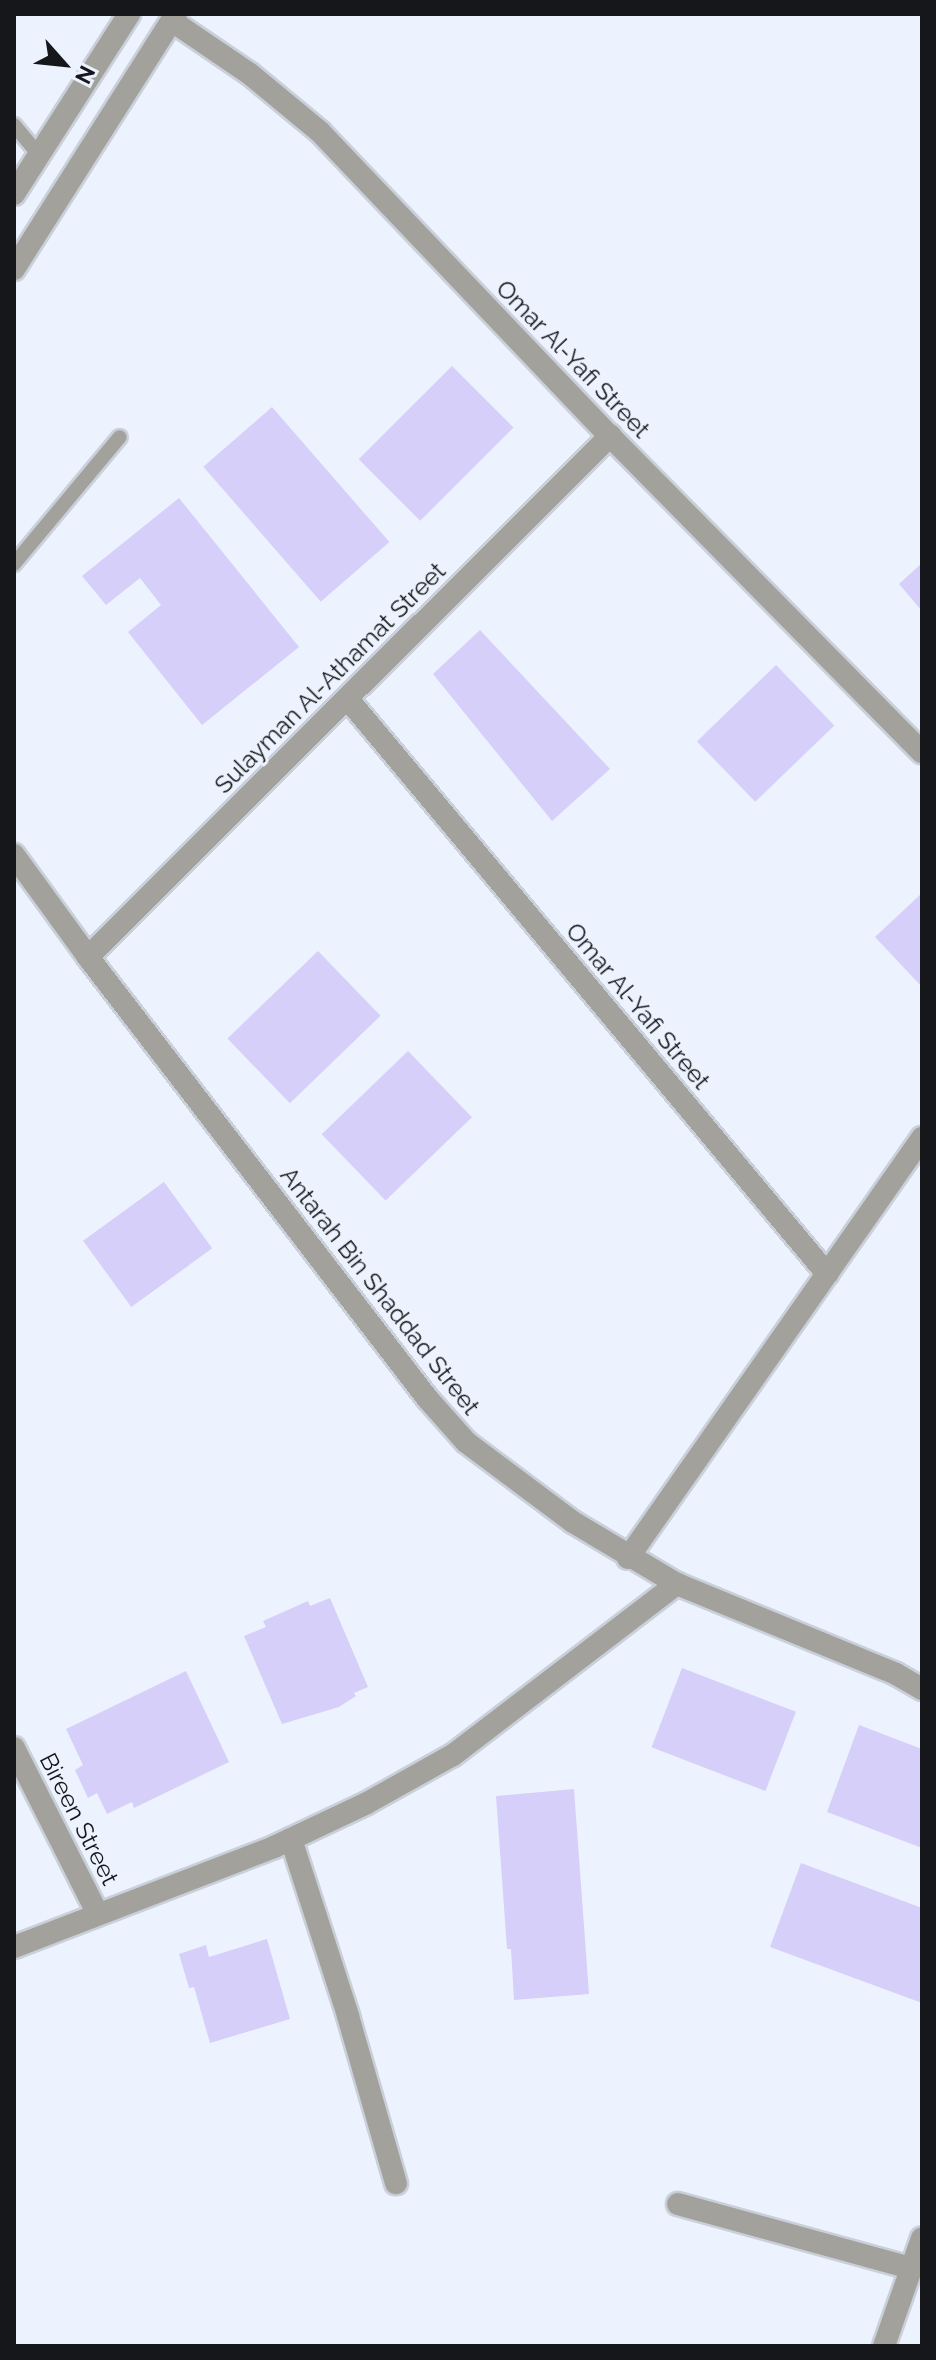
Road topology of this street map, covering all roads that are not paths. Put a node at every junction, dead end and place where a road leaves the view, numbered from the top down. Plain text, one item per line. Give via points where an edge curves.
1 (129, 14) edge
2 (174, 17) edge
3 (14, 125) edge
4 (39, 155) junction
5 (14, 194) edge
6 (14, 269) edge
7 (610, 436) junction
8 (120, 437) dead end
9 (14, 564) edge
10 (347, 698) junction
11 (922, 752) edge
12 (14, 855) edge
13 (88, 957) junction
14 (922, 1138) edge
15 (827, 1274) junction
16 (628, 1558) junction
17 (677, 1584) junction
18 (896, 1674) junction
19 (922, 1677) edge
20 (922, 1689) edge
21 (14, 1748) edge
22 (291, 1839) junction
23 (98, 1914) junction
24 (14, 1947) edge
25 (396, 2183) dead end
26 (678, 2204) dead end
27 (922, 2238) edge
28 (911, 2268) junction
29 (884, 2346) edge

1 - 4 street
2 - 6 street
2 - 7 street, Omar Al-Yafi Street via 320,132
3 - 4 lane
4 - 5 street
7 - 10 street, Sulayman Al-Athamat Street
7 - 11 street, Omar Al-Yafi Street
8 - 9 lane
10 - 13 street, Sulayman Al-Athamat Street
10 - 15 street, Omar Al-Yafi Street
12 - 13 street, Antarah Bin Shaddad Street
13 - 16 street, Antarah Bin Shaddad Street via 466,1442 519,1485
14 - 15 street
15 - 16 street
16 - 17 street, Antarah Bin Shaddad Street
17 - 18 street, Antarah Bin Shaddad Street
17 - 22 street via 453,1755
18 - 19 street, Antarah Bin Shaddad Street
18 - 20 street, Antarah Bin Shaddad Street
21 - 23 street, Bireen Street
22 - 23 street
22 - 25 street
23 - 24 street
26 - 28 street
27 - 28 street
28 - 29 street

